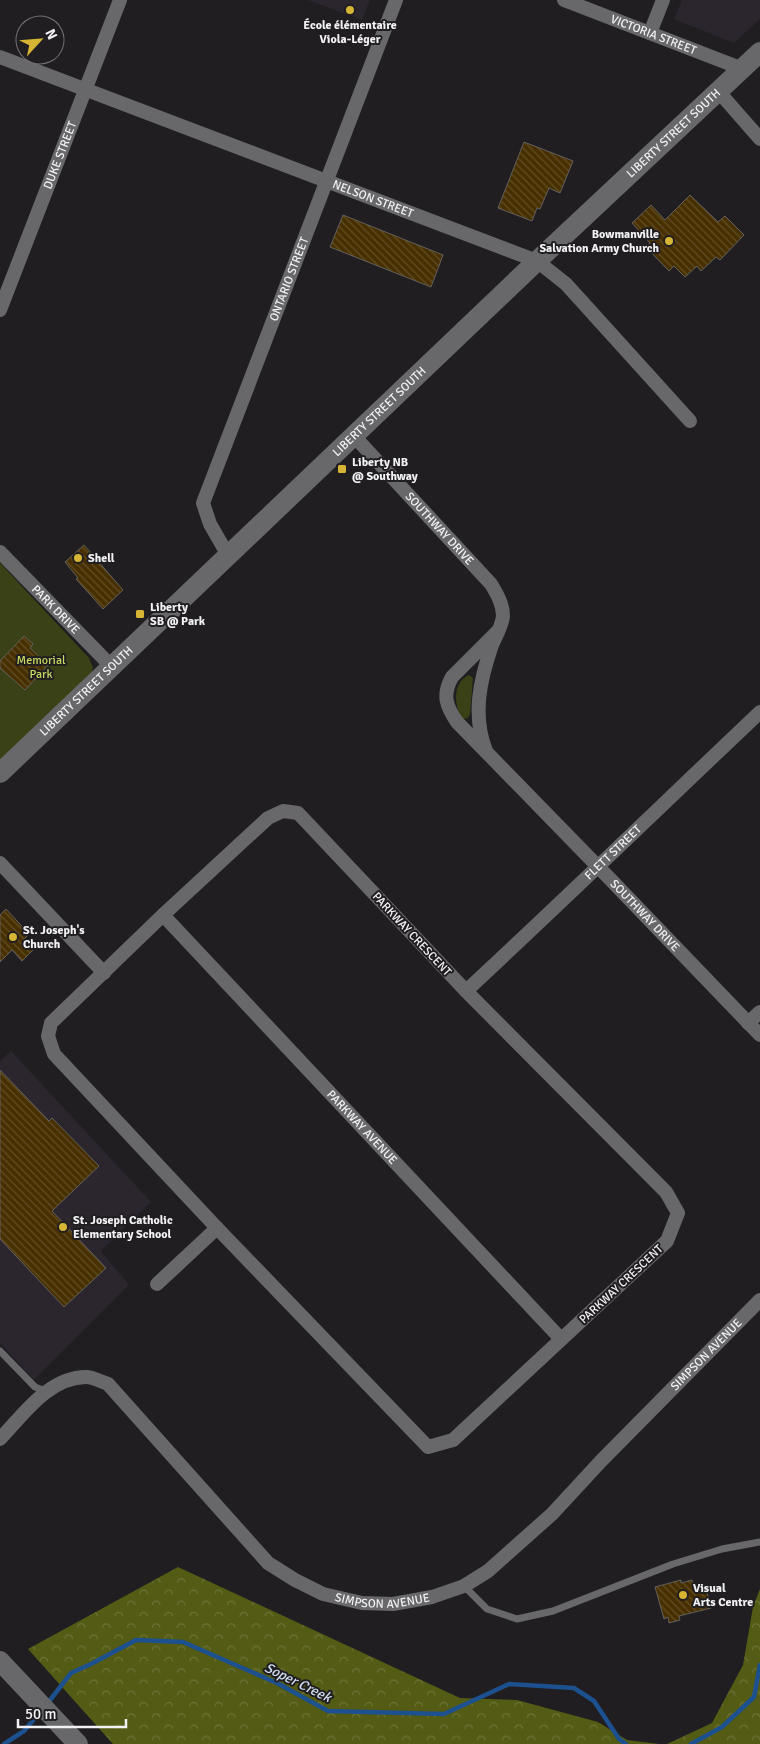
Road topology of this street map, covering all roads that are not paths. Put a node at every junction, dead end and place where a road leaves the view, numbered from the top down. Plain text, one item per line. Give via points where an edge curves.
1 (120, 0) edge
2 (396, 0) edge
3 (564, 0) edge
4 (663, 0) edge
5 (650, 33) junction
6 (760, 52) edge
7 (0, 57) edge
8 (742, 69) junction
9 (86, 91) junction
10 (718, 91) junction
11 (760, 138) edge
12 (327, 181) junction
13 (537, 261) junction
14 (0, 310) edge
15 (690, 421) dead end
16 (354, 436) junction
17 (0, 552) edge
18 (229, 557) junction
19 (497, 632) junction
20 (112, 667) junction
21 (760, 712) edge
22 (487, 754) junction
23 (0, 773) edge
24 (0, 863) edge
25 (598, 867) junction
26 (163, 915) junction
27 (104, 973) junction
28 (466, 992) junction
29 (760, 1012) edge
30 (748, 1024) junction
31 (760, 1035) edge
32 (217, 1228) junction
33 (157, 1284) dead end
34 (760, 1300) edge
35 (561, 1340) junction
36 (0, 1351) edge
37 (46, 1391) junction
38 (0, 1439) edge
39 (760, 1542) edge
40 (464, 1586) junction
41 (0, 1661) edge
42 (71, 1737) edge

1 - 9 street, DUKE STREET
2 - 12 street, ONTARIO STREET
3 - 5 street, VICTORIA STREET
4 - 5 street
5 - 8 street, VICTORIA STREET
6 - 8 main road, LIBERTY STREET SOUTH
7 - 9 street, NELSON STREET
8 - 10 main road, LIBERTY STREET SOUTH
9 - 12 street, NELSON STREET
9 - 14 street, DUKE STREET
10 - 11 street
10 - 13 main road, LIBERTY STREET SOUTH
12 - 13 street, NELSON STREET
12 - 18 street, ONTARIO STREET via 203,503 210,524
13 - 15 street, NELSON STREET via 566,284
13 - 16 main road, LIBERTY STREET SOUTH
16 - 18 main road, LIBERTY STREET SOUTH
16 - 19 street, SOUTHWAY DRIVE via 490,584 501,605 502,616
17 - 20 street, PARK DRIVE
18 - 20 main road, LIBERTY STREET SOUTH
19 - 22 street, SOUTHWAY DRIVE via 479,690 480,729
19 - 22 street, SOUTHWAY DRIVE via 452,677 446,692 449,708 457,722
20 - 23 main road, LIBERTY STREET SOUTH
21 - 25 street, FLETT STREET
22 - 25 street, SOUTHWAY DRIVE
24 - 27 street
25 - 28 street, FLETT STREET
25 - 30 street, SOUTHWAY DRIVE
26 - 27 street, PARKWAY CRESCENT
26 - 28 street, PARKWAY CRESCENT via 268,818 283,811 298,813
26 - 35 street, PARKWAY AVENUE
27 - 32 street, PARKWAY CRESCENT via 51,1023 48,1036 54,1054
28 - 35 street, PARKWAY CRESCENT via 666,1192 678,1213 667,1242
29 - 30 street
30 - 31 street, SOUTHWAY DRIVE
32 - 33 street
32 - 35 street, PARKWAY CRESCENT via 428,1447 453,1440
34 - 40 street, SIMPSON AVENUE via 552,1514 488,1571
36 - 37 lane via 35,1387
37 - 38 street, SIMPSON AVENUE
37 - 40 street, SIMPSON AVENUE via 67,1381 87,1377 108,1384 268,1563 324,1594 362,1603 393,1604 432,1598
39 - 40 lane via 722,1549 673,1564 552,1611 517,1619 487,1609
41 - 42 main road

